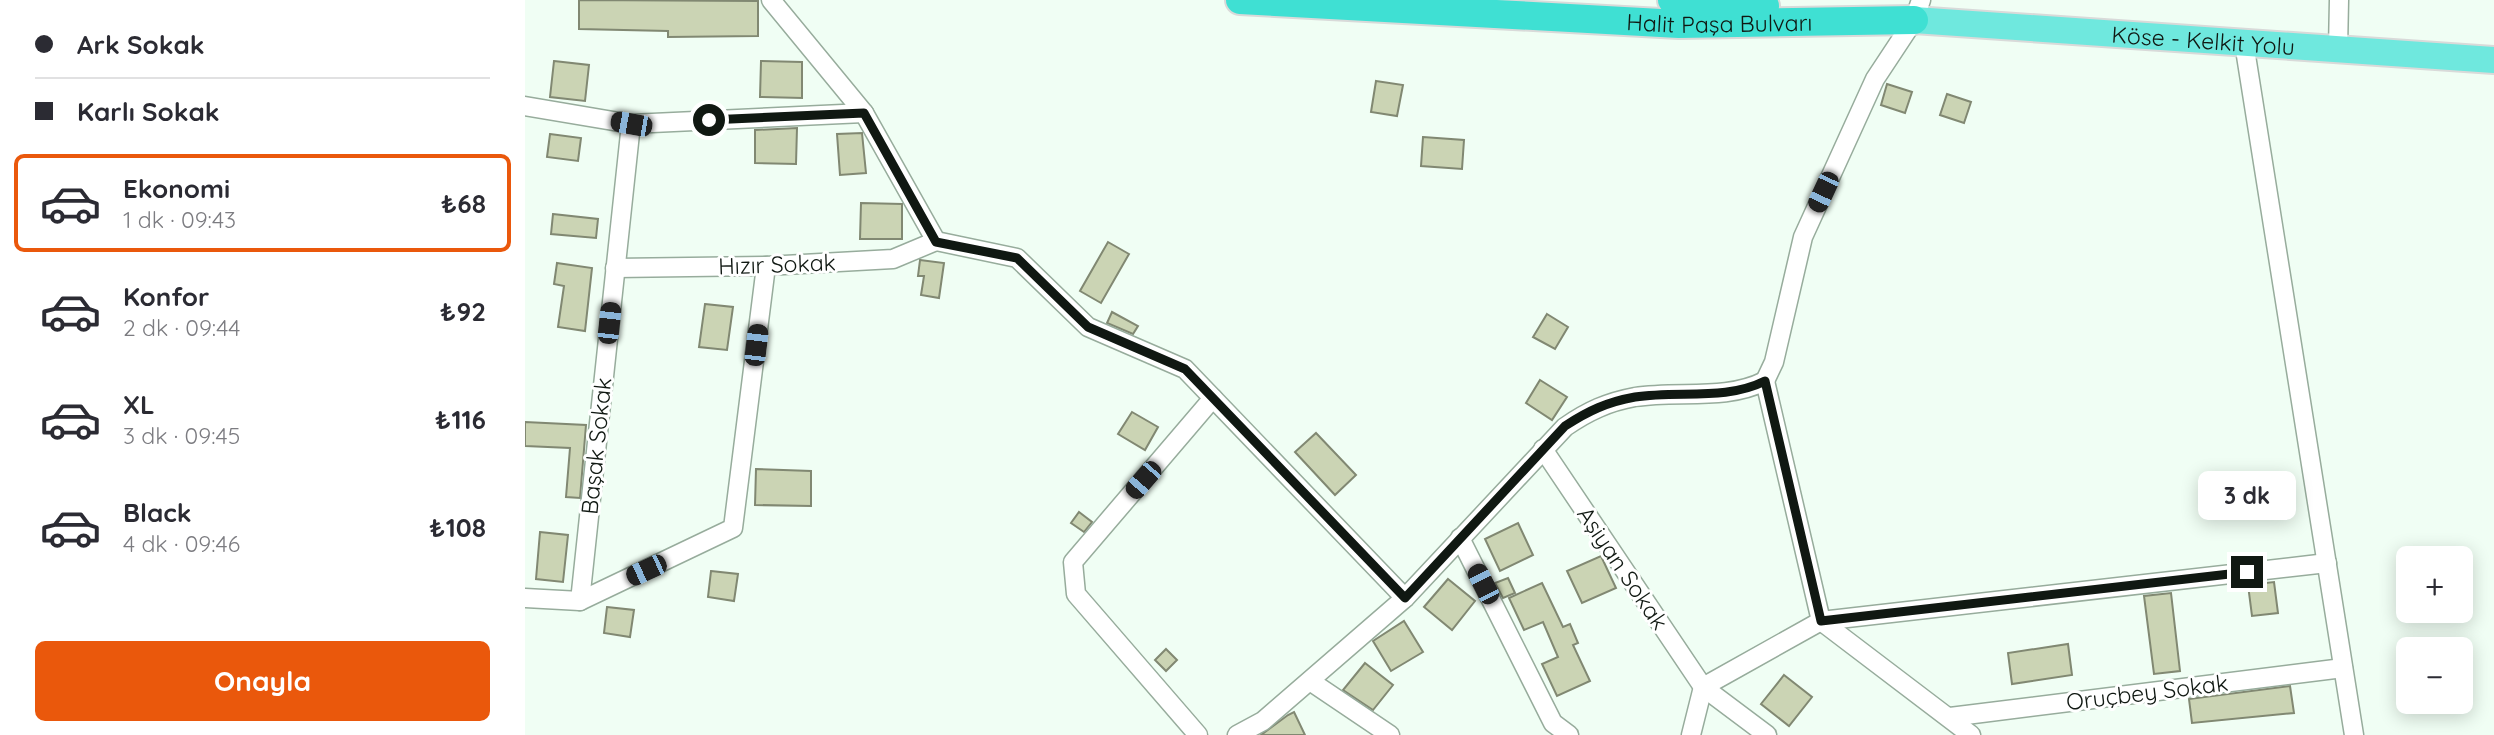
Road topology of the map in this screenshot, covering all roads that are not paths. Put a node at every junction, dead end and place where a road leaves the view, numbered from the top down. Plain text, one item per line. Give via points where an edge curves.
1 (771, 0) edge
2 (1240, 0) edge
3 (1672, 0) edge
4 (2339, 0) edge
5 (1917, 10) edge
6 (2244, 43) junction
7 (2338, 49) junction
8 (2494, 60) edge
9 (525, 106) edge
10 (864, 113) junction
11 (631, 124) junction
12 (936, 242) junction
13 (766, 267) junction
14 (615, 268) junction
15 (1765, 381) junction
16 (1213, 398) junction
17 (1543, 449) junction
18 (1460, 538) junction
19 (2327, 564) junction
20 (525, 598) edge
21 (1405, 598) junction
22 (580, 601) junction
23 (1821, 621) junction
24 (2343, 667) junction
25 (1310, 681) junction
26 (1703, 687) junction
27 (1950, 717) junction
28 (1198, 735) edge
29 (1237, 735) edge
30 (1390, 735) edge
31 (1569, 735) edge
32 (1691, 735) edge
33 (1767, 735) edge
34 (1971, 735) edge
35 (2354, 735) edge

1 - 10 street
2 - 5 highway, Halit Paşa Bulvarı via 1679,24
3 - 5 highway, Halit Paşa Bulvarı
4 - 7 street
5 - 6 main road, Köse - Kelkit Yolu
5 - 15 street via 1875,79 1803,237 1774,362
6 - 7 main road, Köse - Kelkit Yolu
6 - 19 street
7 - 8 main road, Köse - Kelkit Yolu
9 - 11 street
10 - 11 street
10 - 12 street
11 - 14 street, Başak Sokak
12 - 13 street, Hızır Sokak via 893,259
12 - 16 street via 1017,258 1088,327 1185,369
13 - 14 street, Hızır Sokak
13 - 22 street via 733,528
14 - 22 street, Başak Sokak
15 - 17 street via 1748,390 1636,397 1592,409 1565,426
15 - 23 street
16 - 21 street
16 - 28 street via 1073,562 1076,594
17 - 18 street
17 - 26 street, Aşiyan Sokak
18 - 21 street
18 - 31 street via 1553,723
19 - 23 street
19 - 24 street
20 - 22 street
21 - 25 street
23 - 26 street
23 - 27 street
24 - 27 street, Oruçbey Sokak
24 - 35 street
25 - 29 street via 1263,721
25 - 30 street
26 - 32 street
26 - 33 street, Aşiyan Sokak
27 - 34 street

